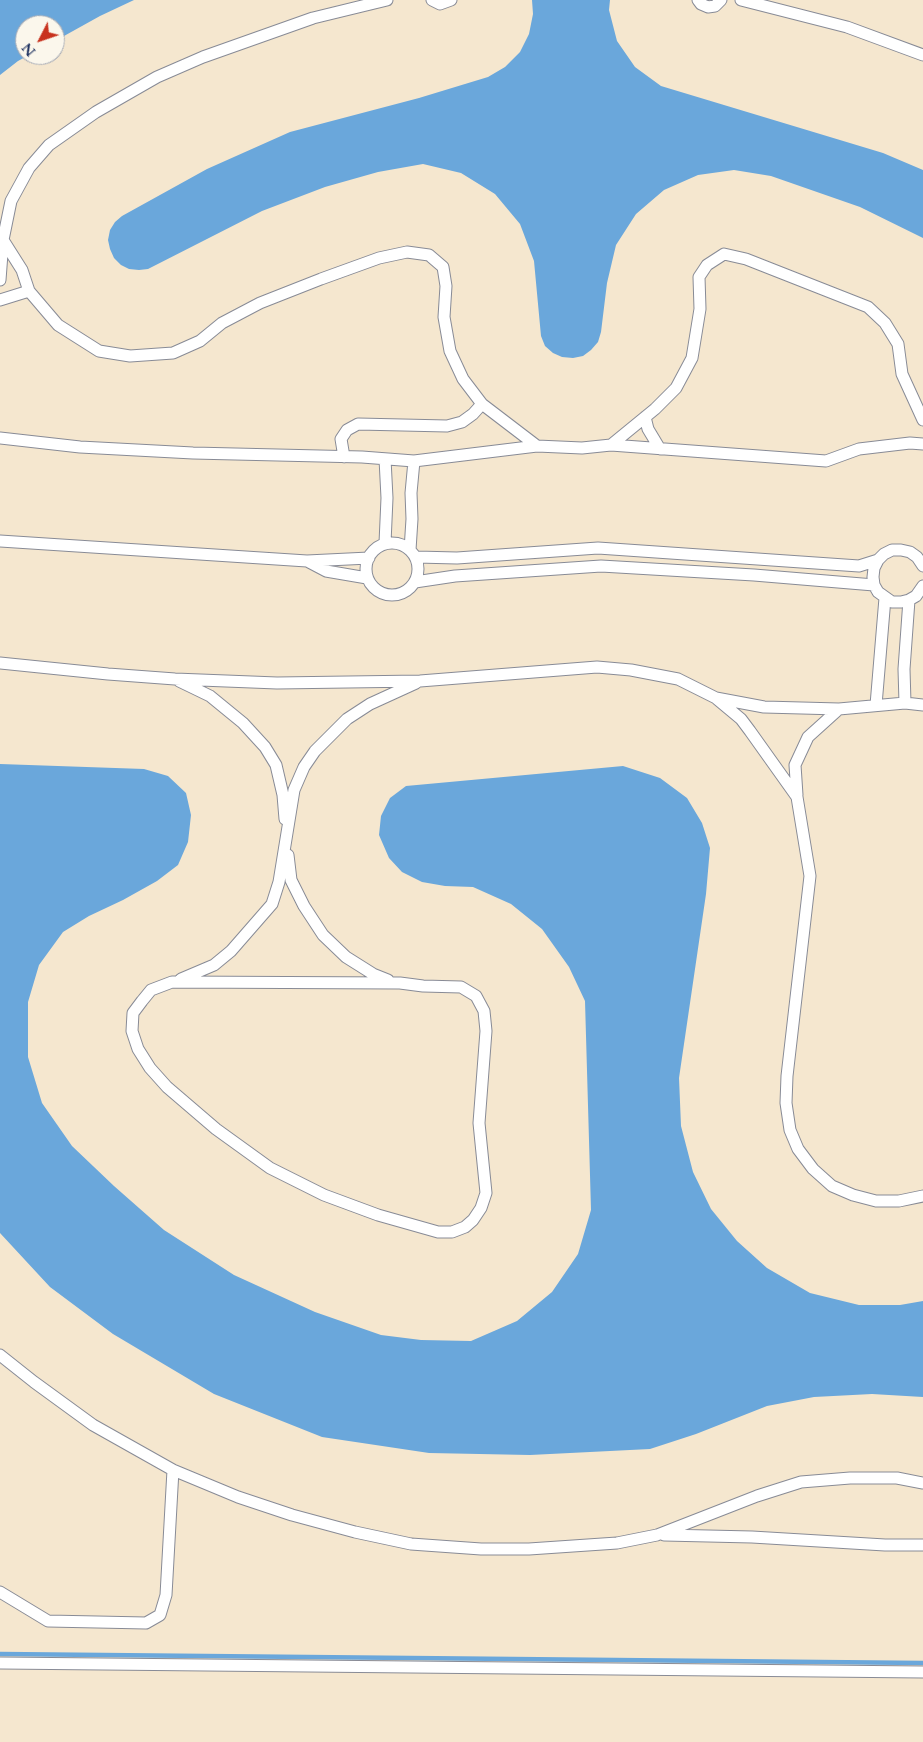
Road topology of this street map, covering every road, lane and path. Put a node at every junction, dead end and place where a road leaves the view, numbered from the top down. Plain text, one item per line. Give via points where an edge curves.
1 (387, 0) edge
2 (432, 0) edge
3 (451, 0) edge
4 (698, 0) edge
5 (721, 0) edge
6 (741, 0) edge
7 (923, 55) edge
8 (3, 240) junction
9 (0, 280) edge
10 (30, 291) junction
11 (0, 300) edge
12 (482, 404) junction
13 (645, 417) junction
14 (923, 420) edge
15 (0, 438) edge
16 (923, 444) edge
17 (611, 445) junction
18 (537, 446) junction
19 (660, 448) junction
20 (344, 457) junction
21 (386, 459) junction
22 (414, 460) junction
23 (0, 541) edge
24 (386, 543) junction
25 (910, 552) junction
26 (413, 553) junction
27 (369, 558) junction
28 (878, 560) junction
29 (923, 560) edge
30 (307, 561) junction
31 (923, 566) edge
32 (367, 578) junction
33 (415, 582) junction
34 (874, 585) junction
35 (923, 588) edge
36 (885, 598) junction
37 (909, 600) junction
38 (0, 663) edge
39 (175, 679) junction
40 (420, 681) junction
41 (716, 698) junction
42 (905, 703) junction
43 (876, 705) junction
44 (923, 705) edge
45 (839, 709) junction
46 (797, 797) junction
47 (286, 843) junction
48 (172, 982) junction
49 (400, 983) junction
50 (923, 1196) edge
51 (0, 1355) edge
52 (173, 1470) junction
53 (923, 1483) edge
54 (657, 1535) junction
55 (923, 1545) edge
56 (0, 1592) edge
57 (0, 1663) edge
58 (923, 1672) edge

1 - 8 street via 313,18 203,57 157,77 96,112 49,145 29,168 12,201
2 - 3 street via 440,4
4 - 5 street via 708,7
6 - 7 street via 847,27
8 - 9 street
8 - 10 street via 22,270
10 - 11 street
10 - 12 street via 58,325 99,351 130,356 173,353 200,341 222,324 260,303 321,278 407,252 430,255 443,267 446,286 444,317 450,351 463,379
12 - 18 street
12 - 20 street via 462,422 447,426 358,424 347,430 341,440
13 - 14 street via 676,388 692,358 700,309 699,278 707,265 724,254 746,259 868,307 885,323 898,344 902,374
13 - 17 street
13 - 19 street via 648,429
15 - 20 street via 80,447
16 - 19 street via 910,442 859,448 826,461
17 - 18 street via 582,448
17 - 19 street
18 - 22 street
20 - 21 street
21 - 22 street
21 - 24 street
22 - 26 street via 411,494
23 - 30 street
24 - 26 street via 403,545
24 - 27 street via 377,547
25 - 28 street via 892,550
25 - 29 street
25 - 31 street
26 - 28 street via 458,558 598,548 860,566
26 - 33 street via 418,566
27 - 30 street
27 - 32 street
28 - 34 street via 874,568
30 - 32 street via 326,571
32 - 33 street via 378,591 394,595 410,589
33 - 34 street via 601,566
34 - 36 street
35 - 37 street
36 - 37 street via 892,602
36 - 43 street
37 - 42 street
38 - 39 street
39 - 40 street via 277,683
39 - 47 street via 210,696 243,723 265,747 276,765 283,795
40 - 41 street via 597,667 678,679
40 - 47 street via 362,709 315,751 294,790
41 - 45 street via 764,707
41 - 46 street via 741,719
42 - 43 street
42 - 44 street
43 - 45 street
45 - 46 street via 808,737 795,765
46 - 50 street via 810,876 787,1076 790,1130 798,1149 813,1169 832,1186 876,1201
47 - 48 street via 272,904 231,951 214,965
47 - 49 street via 291,880 323,935 346,957 373,974
48 - 49 street
48 - 49 street via 151,990 133,1013 132,1022 138,1049 167,1087 216,1129 270,1168 324,1195 378,1215 438,1232 452,1232 473,1220 486,1193 479,1123 486,1032 484,1011 476,996 461,986
51 - 52 street via 93,1425
52 - 54 street via 292,1515 411,1544 529,1549 616,1543
52 - 56 street via 166,1595 160,1615 146,1623 48,1621
53 - 54 street via 898,1478 801,1482
54 - 55 street
57 - 58 street

